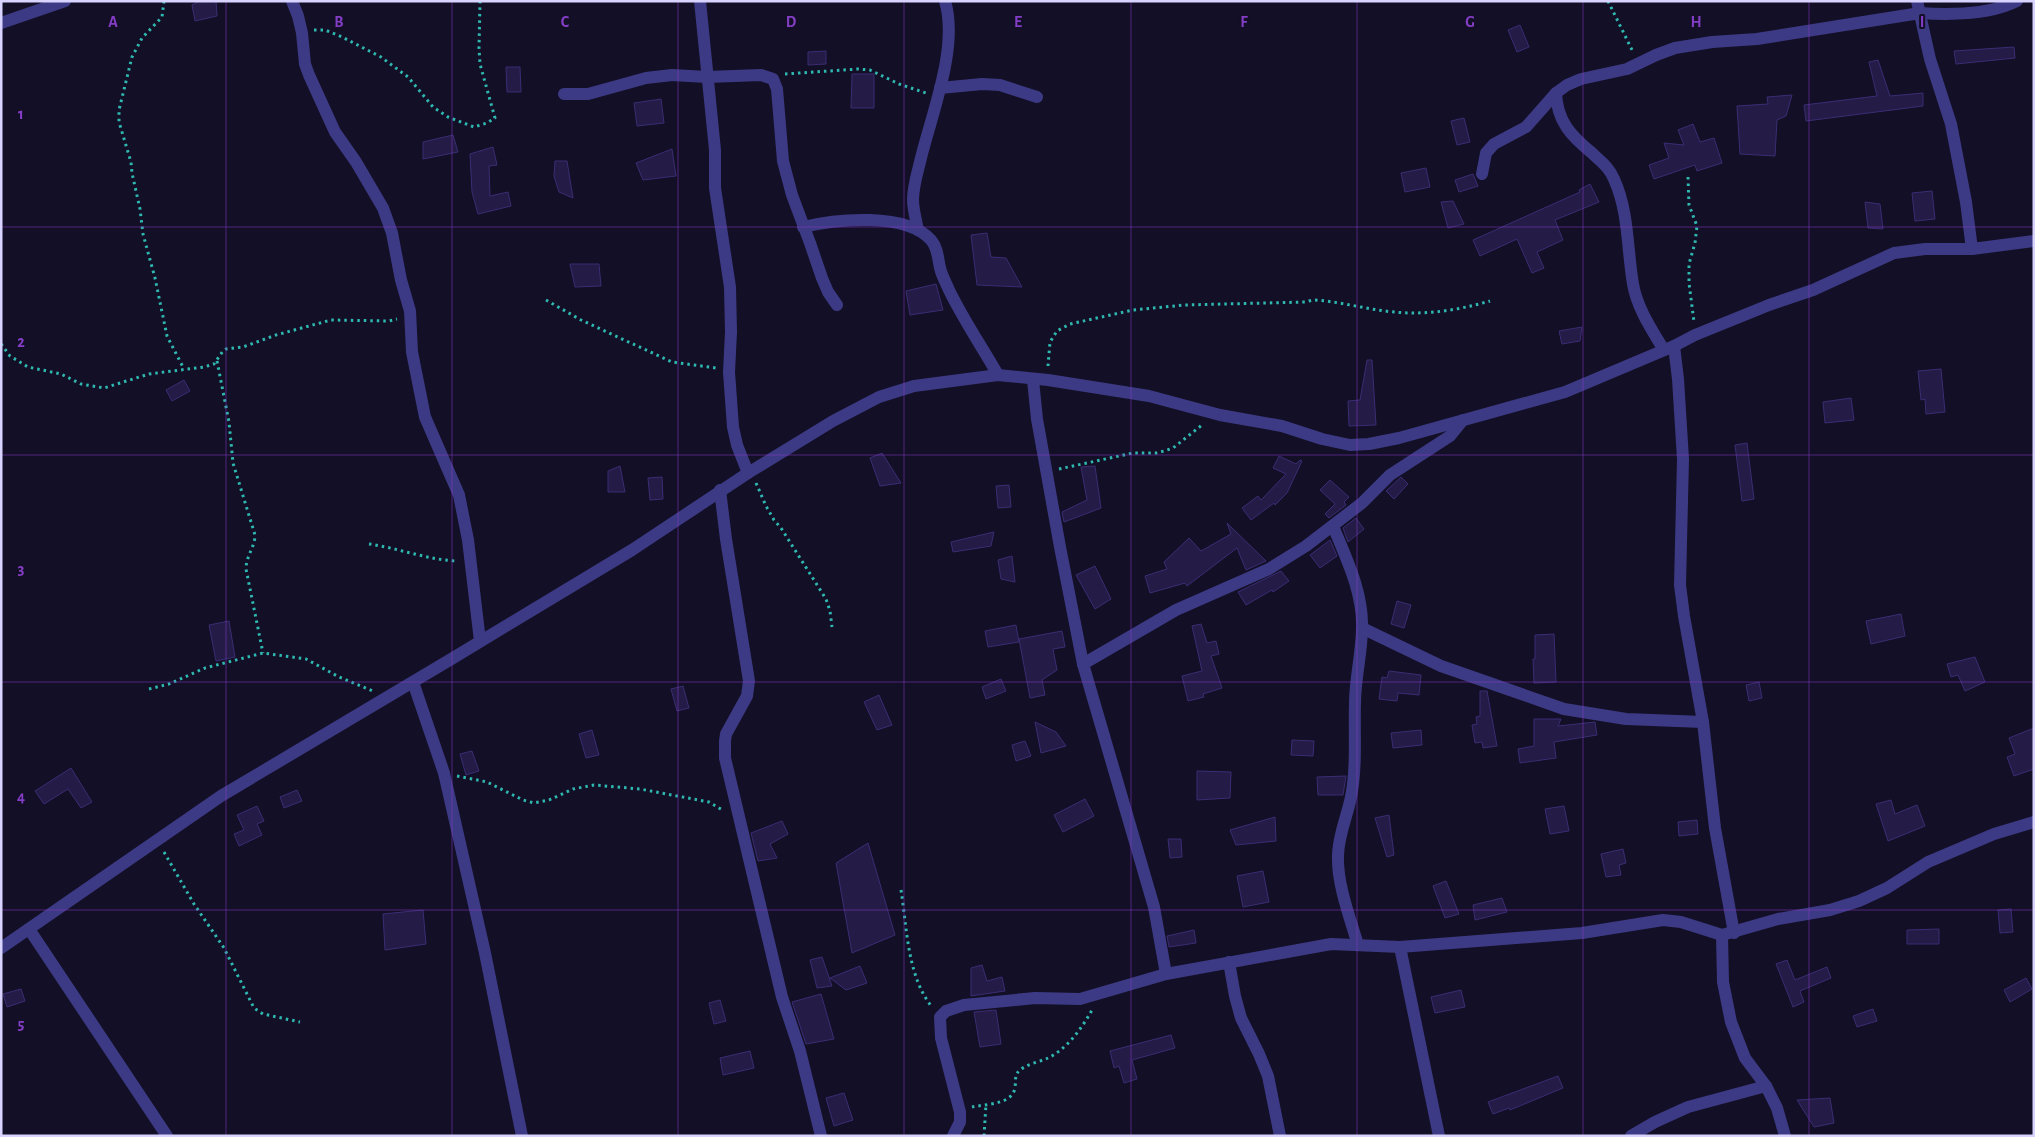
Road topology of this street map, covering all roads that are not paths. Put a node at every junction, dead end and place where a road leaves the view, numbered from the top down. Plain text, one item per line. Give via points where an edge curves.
1 (65, 1) edge
2 (292, 1) edge
3 (700, 1) edge
4 (945, 1) edge
5 (2017, 1) edge
6 (1919, 7) edge
7 (1, 24) edge
8 (706, 77) junction
9 (940, 88) junction
10 (1556, 93) junction
11 (564, 94) dead end
12 (1037, 97) dead end
13 (1482, 174) dead end
14 (803, 226) junction
15 (918, 230) junction
16 (2034, 241) edge
17 (1972, 249) junction
18 (837, 305) dead end
19 (1669, 348) junction
20 (998, 375) junction
21 (1033, 380) junction
22 (1463, 420) junction
23 (749, 472) junction
24 (720, 490) junction
25 (1333, 526) junction
26 (1362, 628) junction
27 (480, 642) junction
28 (1083, 664) junction
29 (413, 682) junction
30 (1703, 722) junction
31 (2034, 822) edge
32 (28, 929) junction
33 (1728, 934) junction
34 (1358, 945) junction
35 (1400, 947) junction
36 (1, 948) edge
37 (1229, 962) junction
38 (1166, 974) junction
39 (1766, 1086) junction
40 (1655, 1122) junction
41 (167, 1136) edge
42 (522, 1136) edge
43 (821, 1136) edge
44 (953, 1136) edge
45 (1280, 1136) edge
46 (1439, 1136) edge
47 (1631, 1136) edge
48 (1656, 1136) edge
49 (1785, 1136) edge

1 - 7 street
2 - 27 street via 302,33 305,64 335,132 387,217 410,311 412,352 420,399 459,495 468,540
3 - 8 street
4 - 9 street via 949,30
5 - 6 street via 1994,10 1938,14
6 - 10 street via 1757,39 1675,48 1607,75 1581,79
6 - 17 street via 1930,58 1951,124
8 - 11 street via 672,75 646,78 588,94
8 - 14 street via 768,76 773,79 777,89 783,161
8 - 23 street via 715,150 715,188 730,287 729,372 733,427
9 - 12 street via 1000,85
9 - 15 street via 914,190
10 - 13 street via 1526,127 1494,144 1486,153
10 - 19 street via 1557,108 1567,128 1609,168 1616,181 1629,238 1636,297 1643,313
14 - 15 street via 874,219
14 - 18 street via 828,292
15 - 20 street via 931,240 950,291
16 - 17 street
17 - 19 street via 1894,253 1813,290 1694,335
19 - 22 street via 1564,392
19 - 30 street via 1678,379 1683,459 1680,585
20 - 21 street
20 - 23 street via 914,386 879,397
21 - 22 street via 1149,396 1350,445 1399,438
21 - 28 street
22 - 25 street via 1450,436 1390,475
23 - 24 street
24 - 27 street via 632,550
24 - 43 street via 749,681 747,696 726,734 725,758 782,997 800,1051
25 - 26 street via 1351,569
25 - 28 street via 1269,569 1176,610
26 - 30 street via 1441,666 1564,709 1626,719
26 - 34 street via 1354,702 1356,732 1351,798 1338,857 1342,887
27 - 29 street
28 - 38 street via 1151,898
29 - 32 street via 220,796
29 - 42 street via 444,773
30 - 33 street
31 - 33 street via 1994,834 1928,862 1859,901
32 - 36 street
32 - 41 street
33 - 35 street via 1663,920 1610,930
33 - 39 street via 1723,982 1731,1022 1745,1058
34 - 35 street
34 - 37 street via 1322,946
35 - 46 street
37 - 38 street
37 - 45 street via 1241,1018 1268,1076
38 - 44 street via 1080,999 1035,998 964,1005 946,1012 940,1017 941,1038 960,1112 960,1122
39 - 40 street via 1688,1107
39 - 49 street
40 - 47 street
40 - 48 street

